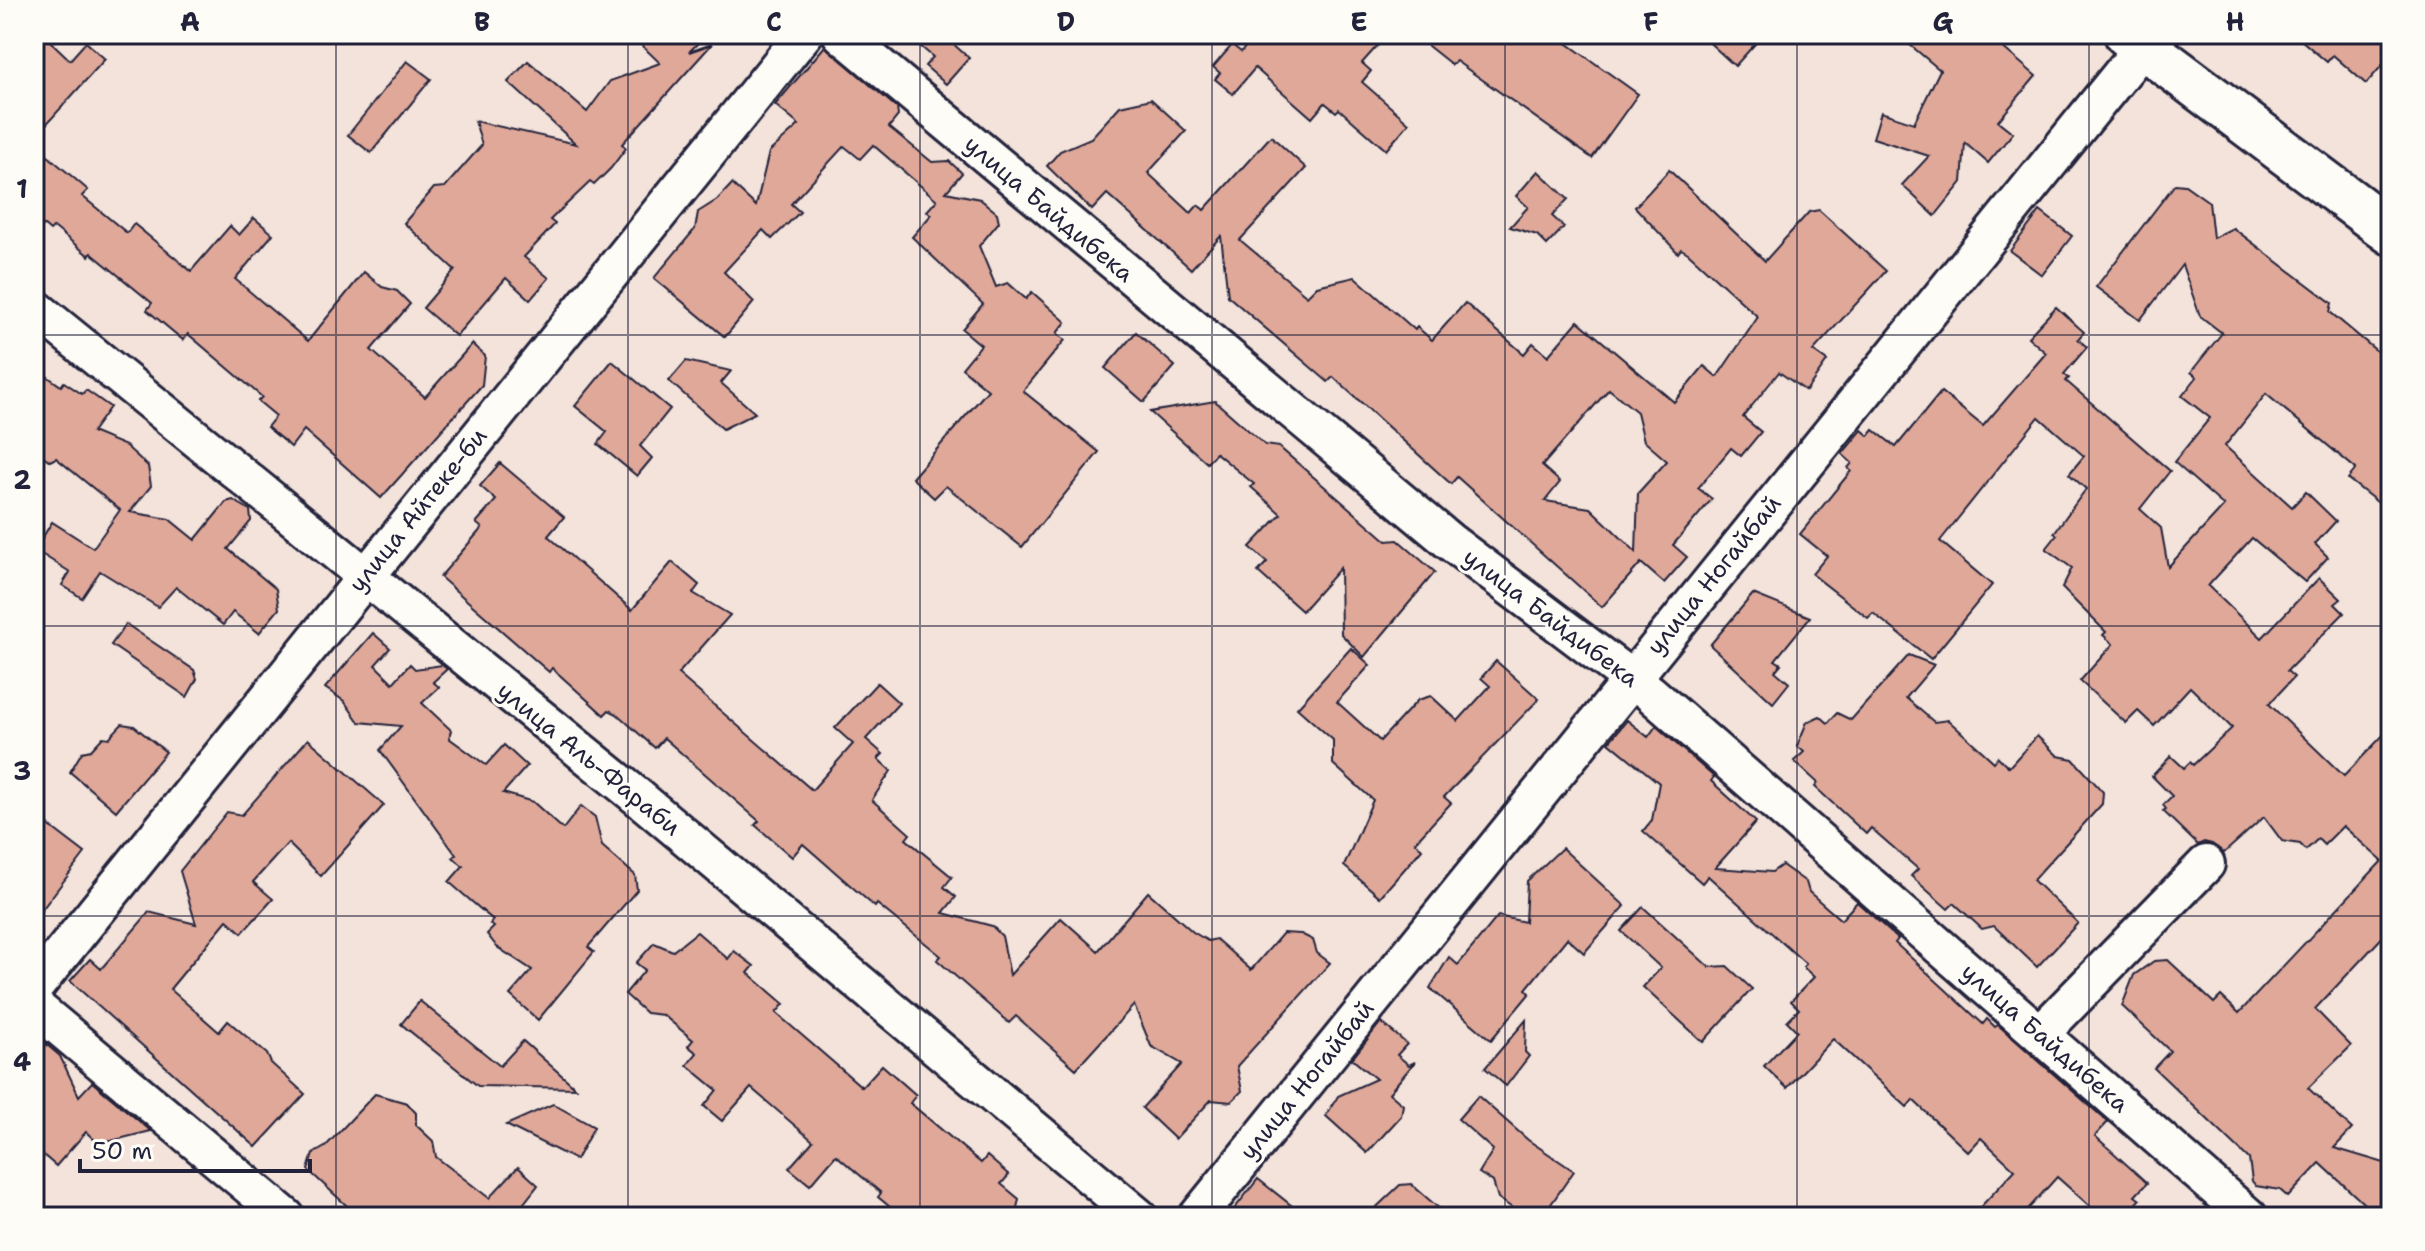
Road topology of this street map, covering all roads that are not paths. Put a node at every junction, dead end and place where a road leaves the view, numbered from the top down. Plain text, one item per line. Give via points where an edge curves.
1 (804, 34) edge
2 (841, 34) edge
3 (2135, 41) edge
4 (2391, 232) edge
5 (34, 307) edge
6 (364, 576) junction
7 (1629, 680) junction
8 (2206, 864) dead end
9 (34, 988) edge
10 (34, 1006) edge
11 (2040, 1034) junction
12 (286, 1217) edge
13 (1139, 1217) edge
14 (1197, 1217) edge
15 (2249, 1217) edge

1 - 6 street, улица Айтеке-би
2 - 7 street, улица Байдибека via 1449,541
3 - 4 highway
3 - 7 street, улица Ногайбай
5 - 6 street, улица Аль-Фараби
6 - 9 street, улица Айтеке-би
6 - 13 street, улица Аль-Фараби via 639,798
7 - 11 street, улица Байдибека
7 - 14 street, улица Ногайбай
8 - 11 street
10 - 12 street
11 - 15 street, улица Байдибека

